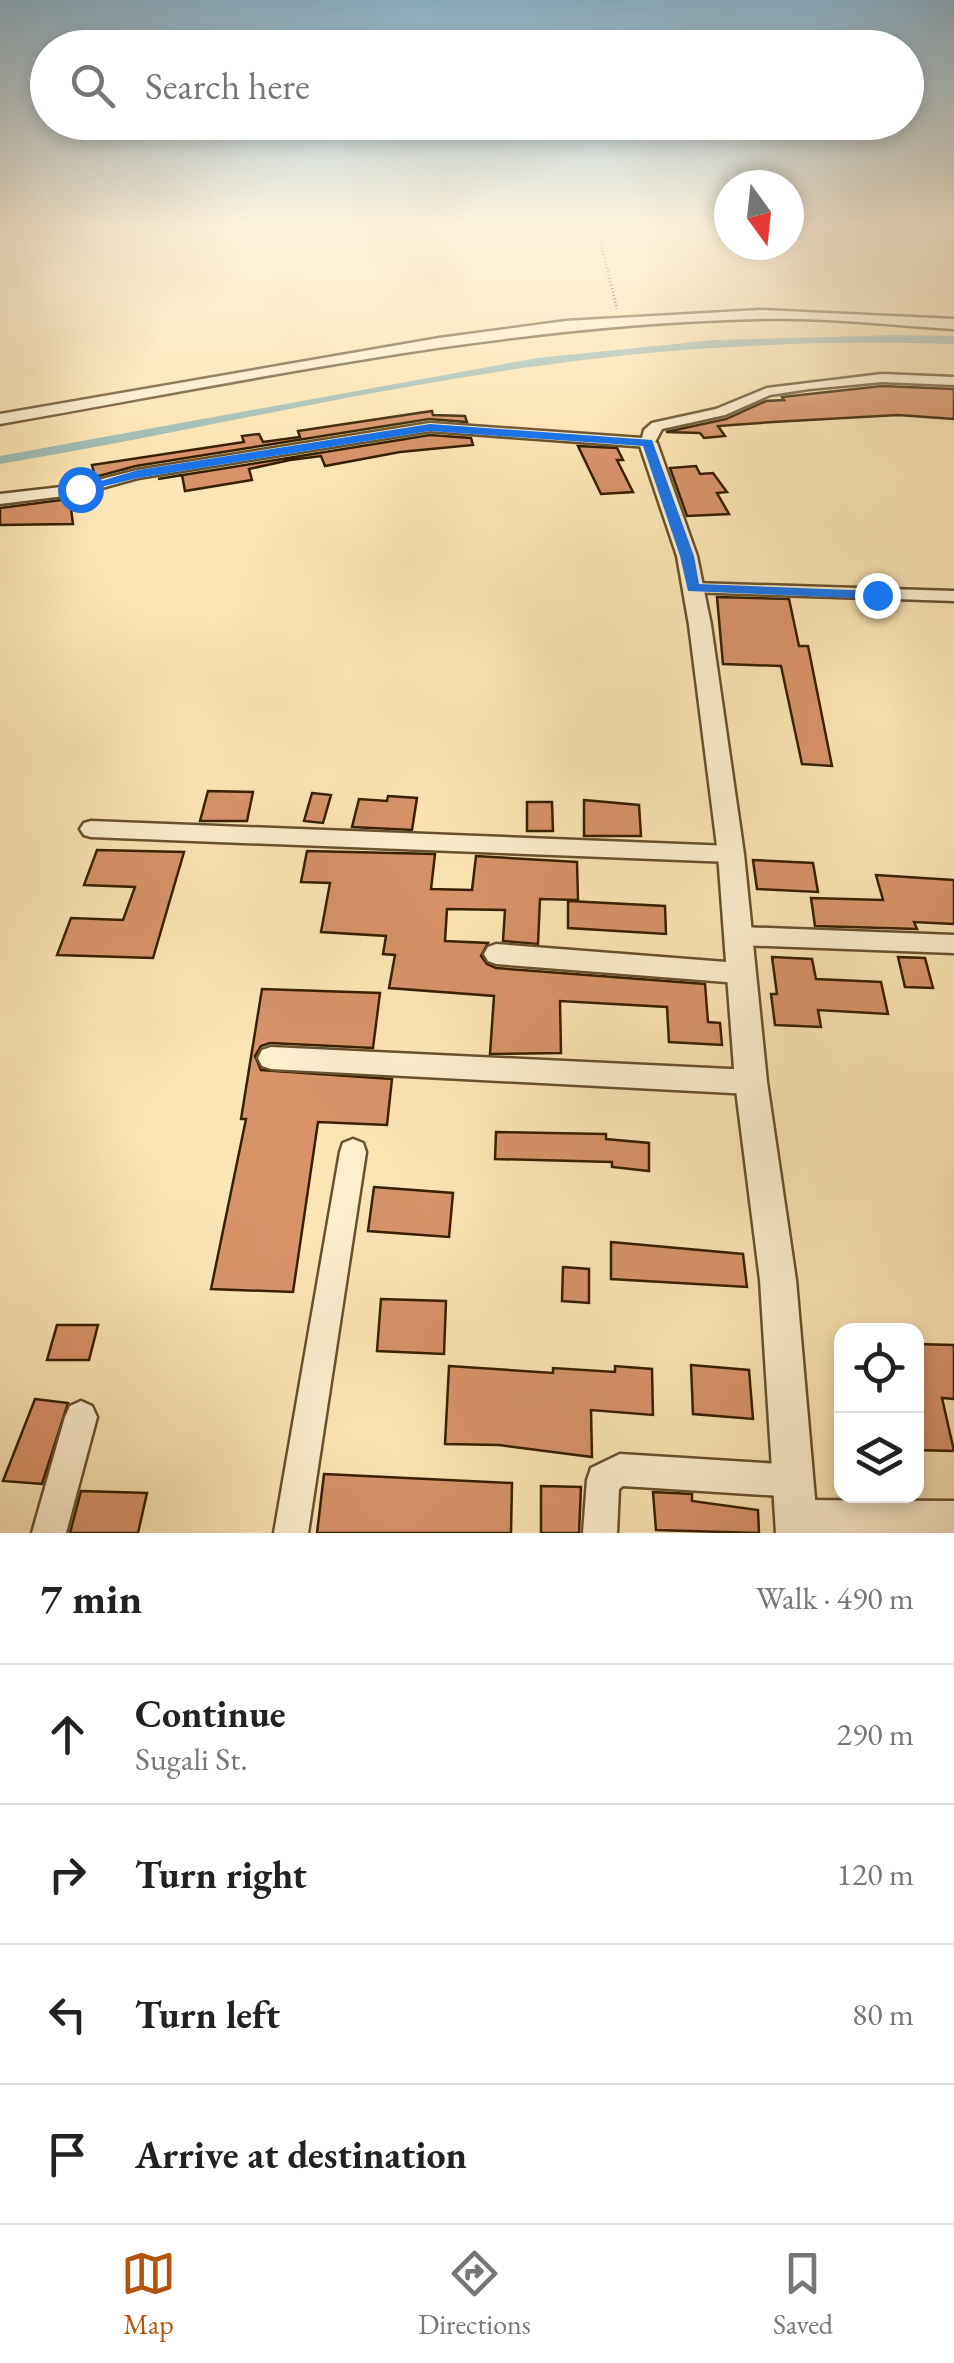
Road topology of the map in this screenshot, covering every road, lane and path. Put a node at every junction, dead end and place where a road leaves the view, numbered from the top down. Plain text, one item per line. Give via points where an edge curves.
1 (615, 299) edge
2 (621, 323) junction
3 (954, 324) edge
4 (954, 381) edge
5 (0, 419) edge
6 (648, 443) junction
7 (0, 499) edge
8 (693, 588) junction
9 (954, 596) edge
10 (91, 828) dead end
11 (731, 854) junction
12 (740, 936) junction
13 (954, 944) edge
14 (496, 954) dead end
15 (739, 973) junction
16 (272, 1058) dead end
17 (751, 1082) junction
18 (353, 1152) dead end
19 (81, 1417) dead end
20 (796, 1481) junction
21 (954, 1518) edge
22 (797, 1525) edge
23 (50, 1533) edge
24 (291, 1533) edge
25 (600, 1533) edge

1 - 2 path
2 - 3 street via 760,314
2 - 5 street via 476,337
4 - 6 street via 882,378 767,392 720,412 657,426
6 - 7 street via 430,427
6 - 8 street
8 - 9 street
8 - 11 street
10 - 11 street
11 - 12 street
12 - 13 street
12 - 15 street
14 - 15 street
15 - 17 street
16 - 17 street
17 - 20 street
18 - 24 street
19 - 23 street
20 - 22 street
20 - 25 street via 620,1470 603,1480
21 - 22 street

